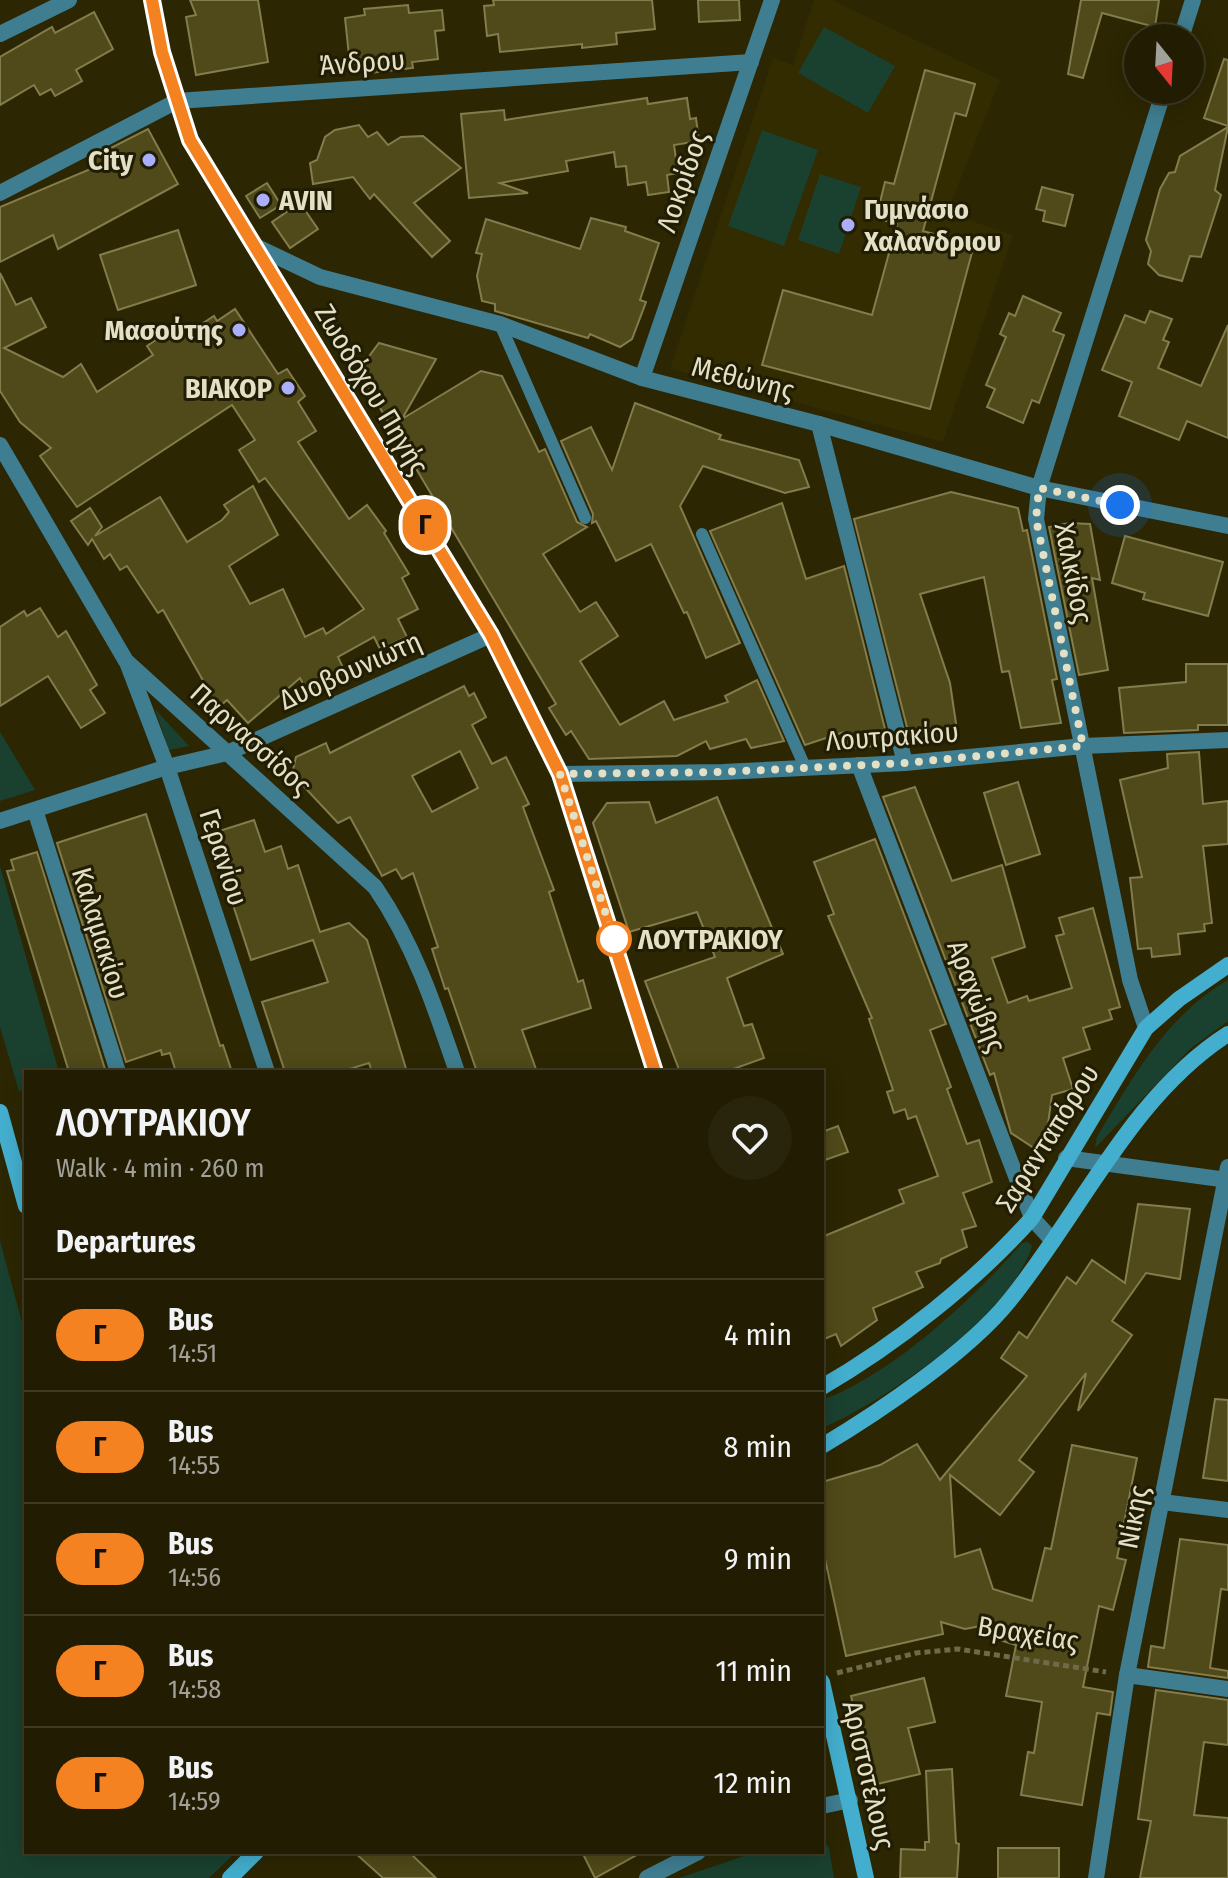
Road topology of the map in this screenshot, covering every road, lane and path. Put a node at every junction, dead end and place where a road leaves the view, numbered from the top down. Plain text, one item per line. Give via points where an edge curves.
1 (69, 0) edge
2 (152, 0) edge
3 (772, 0) edge
4 (1193, 0) edge
5 (1185, 24) edge
6 (0, 34) edge
7 (751, 62) junction
8 (177, 101) junction
9 (1160, 104) edge
10 (0, 193) edge
11 (255, 246) junction
12 (500, 324) junction
13 (642, 378) junction
14 (819, 424) junction
15 (0, 445) edge
16 (1039, 488) junction
17 (585, 518) dead end
18 (1228, 526) edge
19 (702, 534) dead end
20 (491, 635) junction
21 (126, 661) junction
22 (1228, 740) edge
23 (1083, 746) junction
24 (227, 753) junction
25 (905, 763) junction
26 (859, 765) junction
27 (167, 767) junction
28 (805, 767) junction
29 (560, 774) junction
30 (35, 810) junction
31 (0, 821) edge
32 (1228, 965) edge
33 (1146, 1028) junction
34 (1228, 1034) edge
35 (117, 1070) edge
36 (266, 1070) edge
37 (456, 1070) edge
38 (654, 1070) edge
39 (0, 1112) edge
40 (1066, 1158) junction
41 (1103, 1165) junction
42 (1227, 1176) edge
43 (24, 1199) edge
44 (1032, 1218) junction
45 (1053, 1241) junction
46 (824, 1386) edge
47 (824, 1445) edge
48 (1162, 1502) junction
49 (1228, 1510) edge
50 (1127, 1675) junction
51 (824, 1679) edge
52 (824, 1689) edge
53 (1228, 1689) edge
54 (850, 1800) junction
55 (824, 1806) edge
56 (254, 1854) edge
57 (694, 1854) edge
58 (230, 1878) edge
59 (647, 1878) edge
60 (866, 1878) edge
61 (1096, 1878) edge

1 - 6 street
2 - 8 street, Ζωοδόχου Πηγής
3 - 7 street, Λοκρίδος
4 - 5 street
7 - 8 street, Άνδρου
7 - 13 street, Λοκρίδος
8 - 10 street, Άνδρου
8 - 11 street, Ζωοδόχου Πηγής via 190,140
9 - 16 street, Χαλκίδος
11 - 12 street, Μεθώνης via 320,277
11 - 20 street, Ζωοδόχου Πηγής
12 - 13 street, Μεθώνης
12 - 17 lane
13 - 14 street, Μεθώνης
14 - 16 street, Μεθώνης
14 - 25 street
15 - 21 street, Παρνασσίδος
16 - 18 street, Μεθώνης
16 - 23 street, Χαλκίδος via 1036,519
19 - 28 lane
20 - 24 street, Δυοβουνιώτη
20 - 29 street, Ζωοδόχου Πηγής
21 - 24 street, Παρνασσίδος
21 - 27 street, Γερανίου
22 - 23 street, Λουτρακίου
23 - 25 street, Λουτρακίου
23 - 33 street, Χαλκίδος via 1130,980
24 - 27 street, Δυοβουνιώτη
24 - 37 street, Παρνασσίδος via 375,887 419,966
25 - 26 street, Λουτρακίου
26 - 28 street, Λουτρακίου
26 - 44 street, Αραχώβης
27 - 30 street, Δυοβουνιώτη
27 - 36 street, Γερανίου
28 - 29 street, Λουτρακίου
29 - 38 street, Ζωοδόχου Πηγής
30 - 31 street, Δυοβουνιώτη
30 - 35 street, Καλαμακίου
32 - 33 street, Σαρανταπόρου
33 - 40 street, Σαρανταπόρου
34 - 41 street via 1169,1087
39 - 43 street
40 - 41 street
40 - 44 street, Σαρανταπόρου
41 - 42 street
41 - 45 street
42 - 48 street, Νίκης
44 - 45 street, Αραχώβης
44 - 46 street, Σαρανταπόρου via 928,1312
45 - 47 street via 1007,1304 942,1363
48 - 49 street
48 - 50 street, Νίκης
50 - 51 path, Βραχείας via 958,1649 916,1653
50 - 53 street
50 - 61 street, Νίκης
52 - 54 street, Αριστοτέλους
54 - 55 street
54 - 60 street, Αριστοτέλους
56 - 58 street
57 - 59 street

